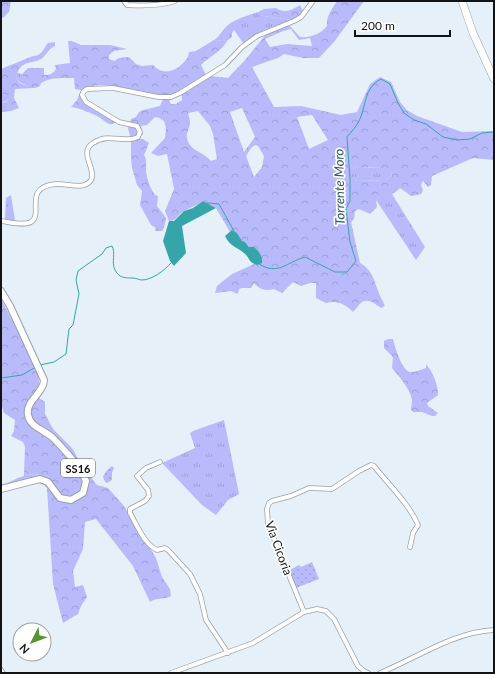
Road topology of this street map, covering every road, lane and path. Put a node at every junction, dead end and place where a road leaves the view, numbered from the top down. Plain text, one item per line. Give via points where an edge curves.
1 (124, 1) edge
2 (174, 1) edge
3 (313, 1) edge
4 (462, 1) edge
5 (467, 1) edge
6 (494, 69) edge
7 (494, 79) edge
8 (1, 221) edge
9 (1, 290) edge
10 (160, 462) dead end
11 (1, 489) edge
12 (410, 548) dead end
13 (304, 612) junction
14 (494, 630) edge
15 (228, 653) junction
16 (1, 670) edge
17 (3, 673) edge
18 (171, 673) edge
19 (368, 673) edge
20 (380, 673) edge

1 - 2 street via 127,5
3 - 8 street via 301,17 257,36 225,65 171,97 113,88 92,88 84,91 82,96 86,102 119,122 137,126 140,132 138,137 111,137 91,143 87,155 91,180 78,186 56,184 43,188 36,194 36,212 32,221
4 - 7 highway
5 - 6 highway via 477,32
9 - 11 main road, SS16 via 44,380 43,386 29,407 28,415 34,425 51,437 86,481 84,490 71,500 58,495 48,482 40,478
10 - 15 street via 146,468 137,476 148,490 149,498 129,511 152,547 157,550 168,550 190,574 200,594 206,620
12 - 13 street, Via Cicoria via 413,533 418,525 396,493 371,465 332,489 309,488 269,503 268,524
13 - 15 street via 259,641
13 - 19 street via 317,608 330,614 358,666
14 - 20 street via 471,633 450,640
15 - 18 street
16 - 17 street

